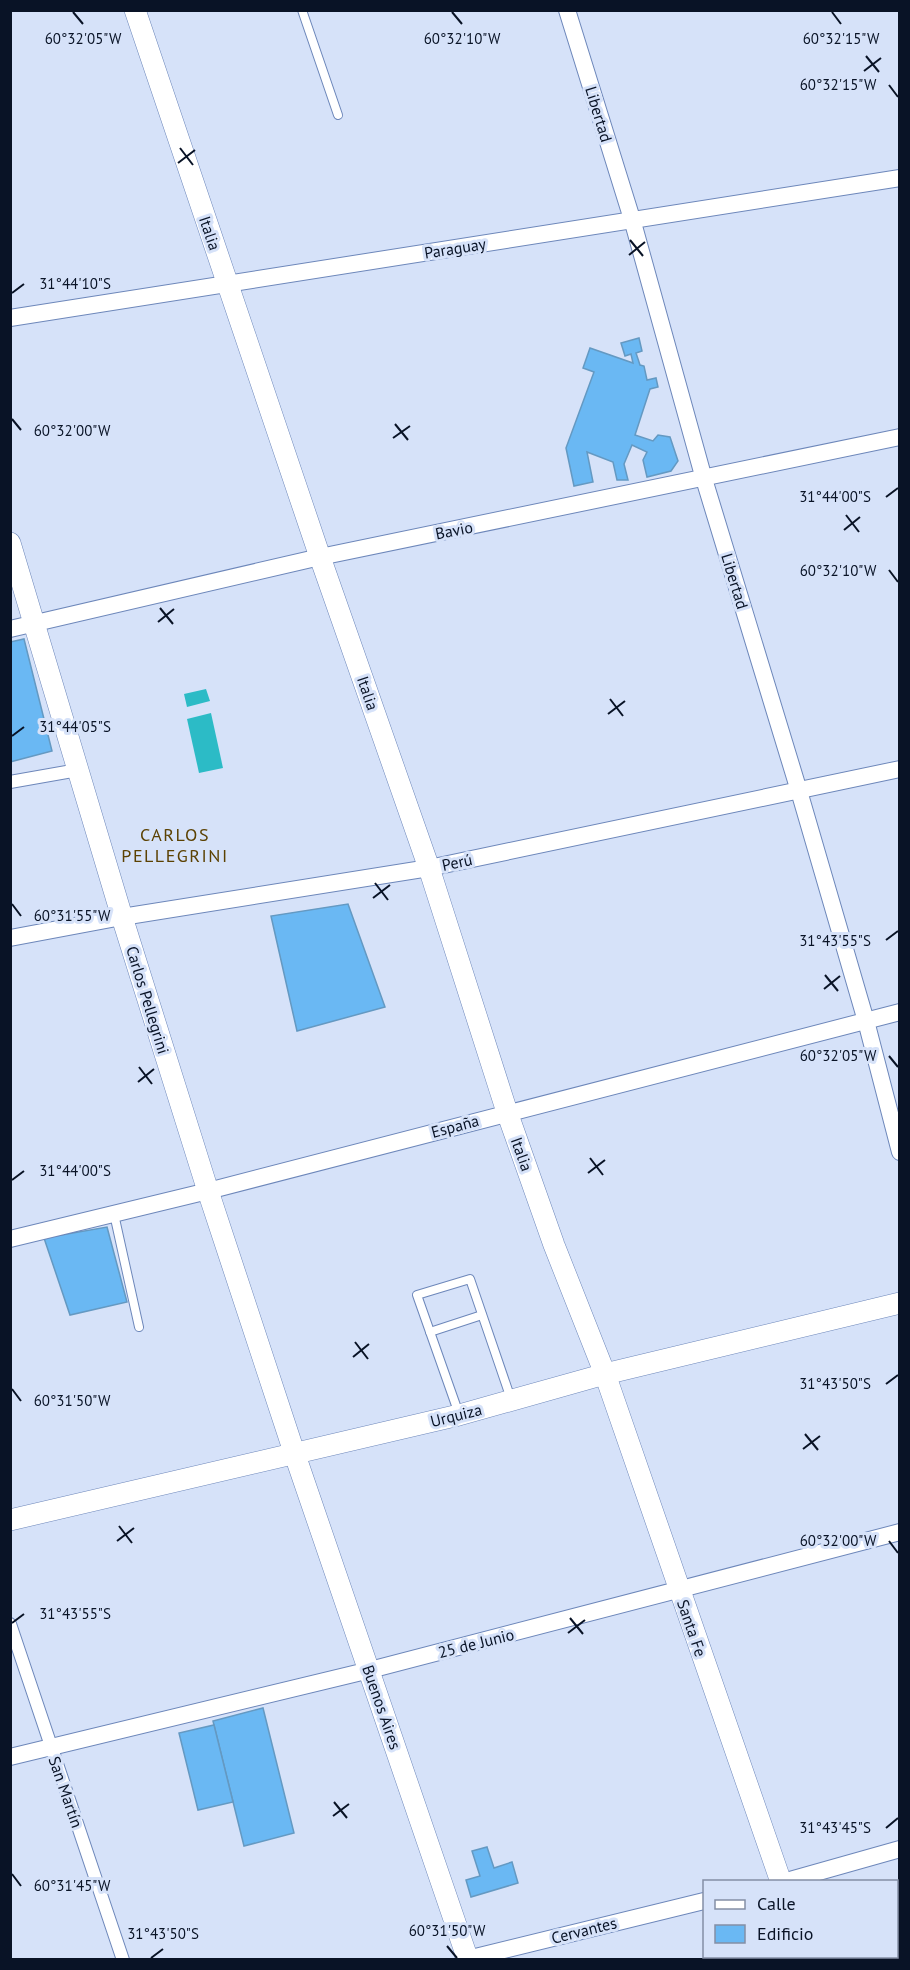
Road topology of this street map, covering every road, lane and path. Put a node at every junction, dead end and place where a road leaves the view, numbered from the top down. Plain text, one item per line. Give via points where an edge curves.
1 (135, 10) edge
2 (302, 10) edge
3 (567, 10) edge
4 (338, 115) dead end
5 (900, 178) edge
6 (632, 219) junction
7 (227, 284) junction
8 (10, 318) edge
9 (900, 437) edge
10 (704, 479) junction
11 (10, 543) edge
12 (320, 557) junction
13 (34, 624) junction
14 (10, 630) edge
15 (900, 769) edge
16 (78, 770) junction
17 (10, 782) edge
18 (799, 791) junction
19 (429, 868) junction
20 (122, 917) junction
21 (10, 938) edge
22 (900, 1012) edge
23 (866, 1021) junction
24 (507, 1112) junction
25 (900, 1152) edge
26 (208, 1191) junction
27 (114, 1214) junction
28 (10, 1239) edge
29 (900, 1303) edge
30 (482, 1315) junction
31 (139, 1327) dead end
32 (430, 1332) junction
33 (605, 1374) junction
34 (512, 1400) junction
35 (459, 1414) junction
36 (295, 1455) junction
37 (10, 1520) edge
38 (900, 1532) edge
39 (679, 1591) junction
40 (10, 1624) edge
41 (370, 1670) junction
42 (50, 1746) junction
43 (10, 1756) edge
44 (900, 1849) edge
45 (782, 1880) edge
46 (786, 1880) edge
47 (703, 1901) edge
48 (123, 1959) edge
49 (466, 1959) edge

1 - 7 street, Italia
2 - 4 lane
3 - 6 street, Libertad
5 - 6 street, Paraguay
6 - 7 street, Paraguay
6 - 10 street, Libertad
7 - 8 street, Paraguay
7 - 12 street, Italia
9 - 10 street, Bavio
10 - 12 street, Bavio
10 - 18 street, Libertad
11 - 13 street, Carlos Pellegrini
12 - 13 street, Bavio
12 - 19 street, Italia
13 - 14 street, Bavio
13 - 16 street, Carlos Pellegrini
15 - 18 street, Perú
16 - 17 street
16 - 20 street, Carlos Pellegrini
18 - 19 street, Perú
18 - 23 street, Libertad
19 - 20 street, Perú
19 - 24 street, Italia
20 - 21 street, Perú
20 - 26 street, Carlos Pellegrini
22 - 23 street, España
23 - 24 street, España
23 - 25 street, Libertad
24 - 26 street, España
24 - 33 street, Italia
26 - 27 street, España
26 - 36 street, Carlos Pellegrini
27 - 28 street, España
27 - 31 lane
29 - 33 street, Urquiza
30 - 32 lane
30 - 32 lane via 470,1279 417,1295
30 - 34 lane
32 - 35 lane
33 - 34 street, Urquiza
33 - 39 street, Santa Fe
34 - 35 street, Urquiza
35 - 36 street, Urquiza
36 - 37 street, Urquiza
36 - 41 street, Buenos Aires
38 - 39 street, 25 de Junio
39 - 41 street, 25 de Junio
39 - 45 street, Santa Fe
40 - 42 street, San Martín
41 - 42 street, 25 de Junio
41 - 49 street, Buenos Aires
42 - 43 street, 25 de Junio
42 - 48 street, San Martín
44 - 46 street
47 - 49 street, Cervantes

